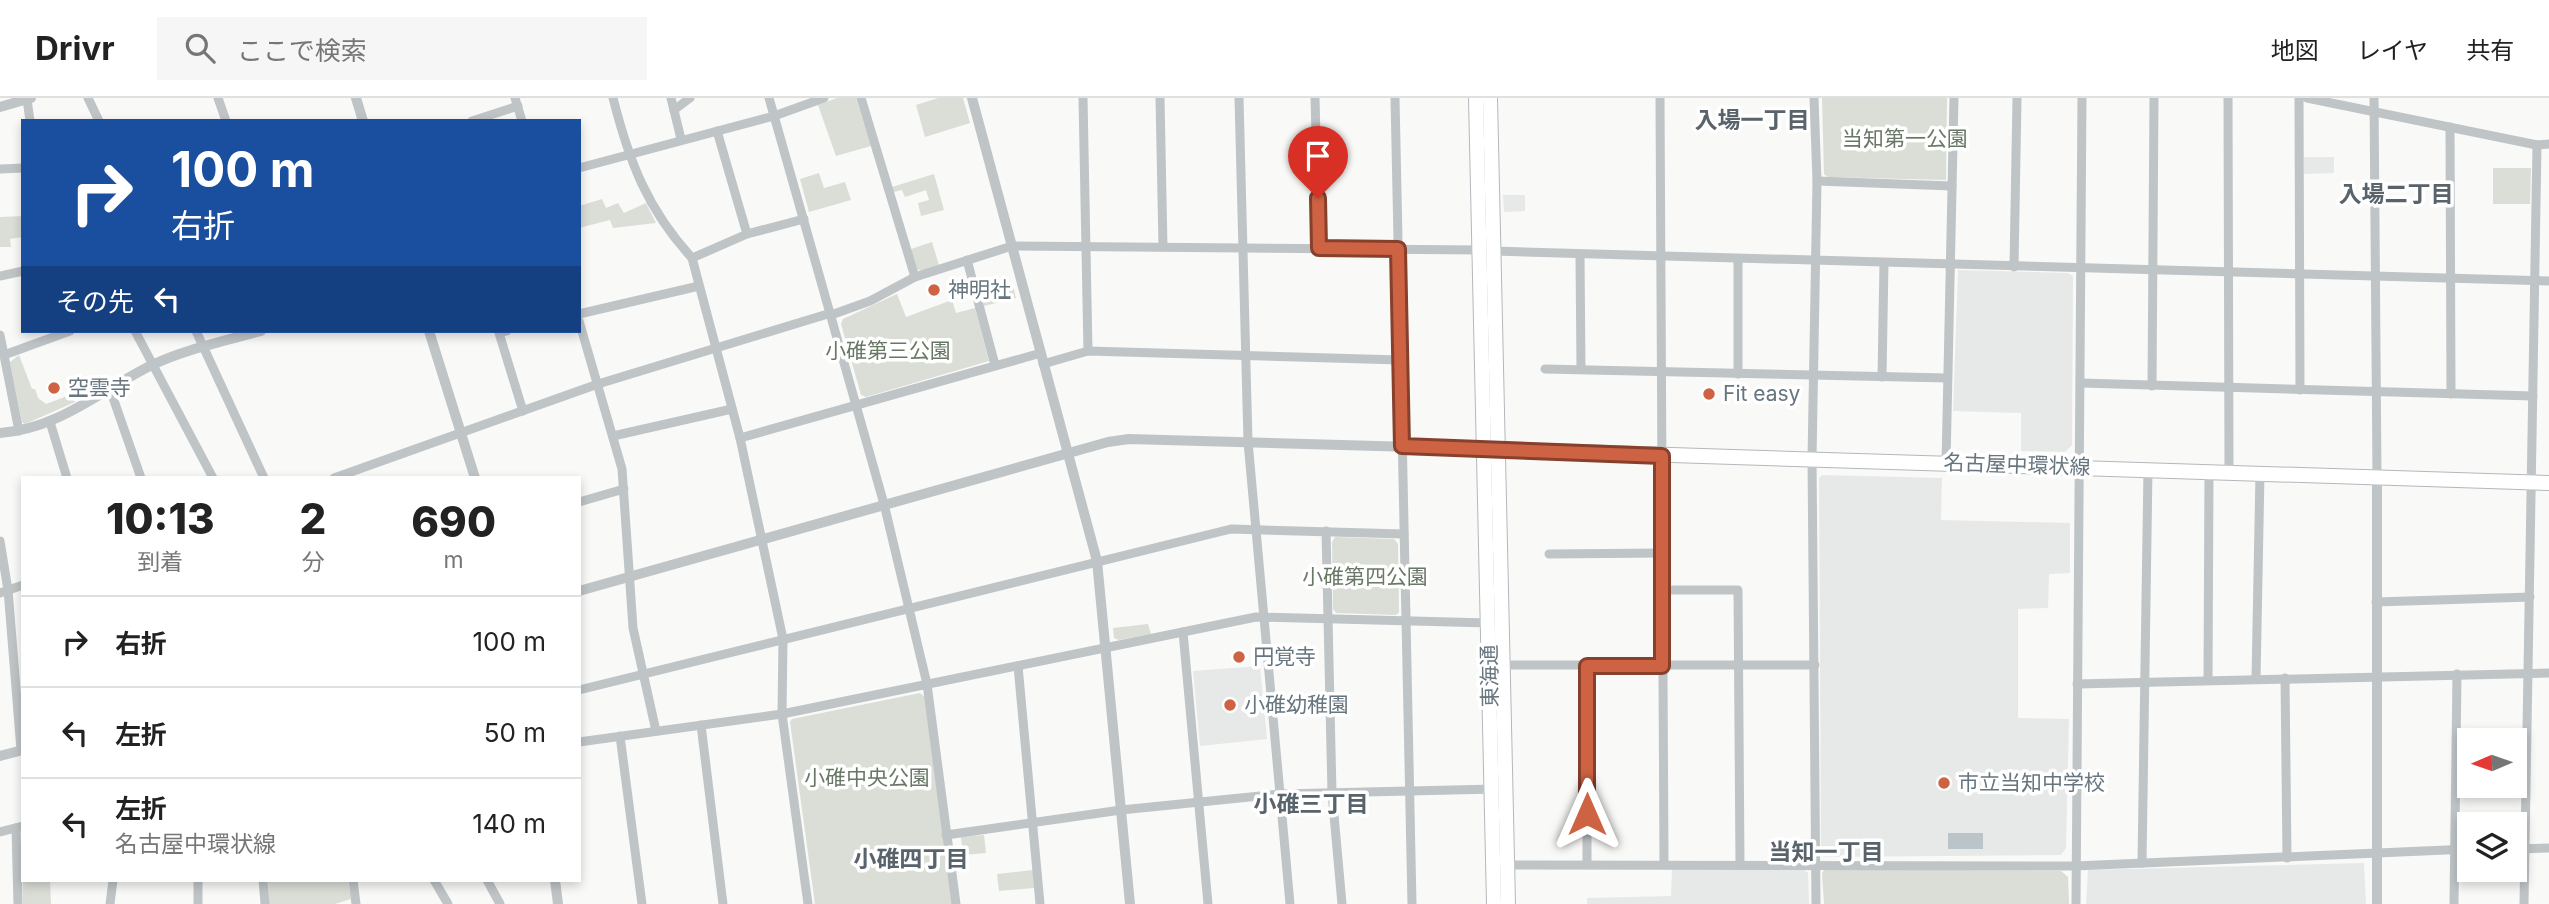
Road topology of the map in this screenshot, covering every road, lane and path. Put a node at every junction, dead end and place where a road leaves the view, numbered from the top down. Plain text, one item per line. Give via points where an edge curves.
1 (89, 98) edge
2 (218, 98) edge
3 (356, 98) edge
4 (613, 98) edge
5 (671, 98) edge
6 (690, 98) edge
7 (769, 98) edge
8 (824, 98) edge
9 (861, 98) edge
10 (972, 98) edge
11 (1083, 98) edge
12 (1160, 98) edge
13 (1239, 98) edge
14 (1315, 98) edge
15 (1395, 98) edge
16 (1476, 98) edge
17 (1490, 98) edge
18 (1660, 98) edge
19 (1814, 98) edge
20 (1954, 98) edge
21 (2017, 98) edge
22 (2082, 98) edge
23 (2154, 98) edge
24 (2228, 98) edge
25 (2299, 98) edge
26 (2307, 98) edge
27 (2374, 98) edge
28 (29, 99) edge
29 (516, 102) edge
30 (0, 107) edge
31 (674, 110) junction
32 (2373, 111) junction
33 (774, 116) junction
34 (30, 119) edge
35 (98, 119) edge
36 (225, 119) edge
37 (362, 119) edge
38 (477, 119) edge
39 (521, 119) edge
40 (2450, 127) junction
41 (717, 131) junction
42 (681, 139) junction
43 (2549, 144) edge
44 (2537, 145) junction
45 (627, 153) junction
46 (581, 167) edge
47 (21, 168) edge
48 (0, 169) edge
49 (1817, 181) junction
50 (1952, 186) junction
51 (804, 219) junction
52 (747, 234) junction
53 (1012, 246) junction
54 (1086, 246) junction
55 (1163, 247) junction
56 (1243, 248) junction
57 (1319, 248) junction
58 (1398, 249) junction
59 (1486, 251) junction
60 (1580, 254) junction
61 (1661, 257) junction
62 (692, 258) junction
63 (1738, 259) junction
64 (967, 260) junction
65 (1816, 261) junction
66 (1884, 263) junction
67 (1950, 265) junction
68 (2014, 267) junction
69 (2082, 269) junction
70 (2153, 270) junction
71 (21, 271) edge
72 (2228, 272) junction
73 (2300, 274) junction
74 (0, 276) edge
75 (2374, 276) junction
76 (915, 277) junction
77 (2452, 278) junction
78 (2535, 280) junction
79 (2549, 281) edge
80 (699, 286) junction
81 (581, 314) edge
82 (831, 314) junction
83 (581, 328) edge
84 (64, 333) edge
85 (136, 333) edge
86 (198, 333) edge
87 (254, 333) edge
88 (430, 333) edge
89 (499, 333) edge
90 (0, 335) edge
91 (204, 347) junction
92 (715, 349) junction
93 (1088, 351) junction
94 (4, 355) junction
95 (1245, 355) junction
96 (1042, 358) junction
97 (1400, 360) junction
98 (153, 365) junction
99 (995, 365) junction
100 (1545, 369) dead end
101 (1581, 369) junction
102 (1662, 371) junction
103 (1738, 374) junction
104 (1814, 376) junction
105 (1882, 377) junction
106 (1947, 378) junction
107 (2081, 383) junction
108 (598, 384) junction
109 (2152, 386) junction
110 (2229, 388) junction
111 (110, 389) junction
112 (2300, 390) junction
113 (2377, 392) junction
114 (2451, 394) junction
115 (2533, 397) junction
116 (855, 404) junction
117 (732, 410) junction
118 (523, 411) junction
119 (50, 422) junction
120 (19, 431) junction
121 (0, 433) edge
122 (460, 433) junction
123 (613, 436) junction
124 (740, 438) junction
125 (1248, 442) junction
126 (1402, 446) junction
127 (1491, 449) junction
128 (1067, 452) junction
129 (1662, 456) junction
130 (1812, 459) junction
131 (1946, 463) junction
132 (2081, 466) junction
133 (2148, 469) junction
134 (2209, 471) junction
135 (2229, 471) junction
136 (2260, 473) junction
137 (66, 476) edge
138 (140, 476) edge
139 (212, 476) edge
140 (263, 476) edge
141 (340, 476) edge
142 (474, 476) edge
143 (2377, 476) junction
144 (2532, 482) junction
145 (2549, 483) edge
146 (624, 489) junction
147 (581, 501) edge
148 (884, 504) junction
149 (1256, 529) junction
150 (1326, 531) junction
151 (1404, 534) junction
152 (763, 538) junction
153 (0, 541) edge
154 (1662, 553) junction
155 (1549, 554) dead end
156 (1097, 561) junction
157 (630, 576) junction
158 (21, 586) edge
159 (581, 590) edge
160 (1662, 590) junction
161 (4, 591) edge
162 (2529, 597) junction
163 (2376, 602) junction
164 (909, 606) junction
165 (1264, 617) junction
166 (1328, 619) junction
167 (1406, 621) junction
168 (1489, 623) junction
169 (1183, 632) junction
170 (783, 639) junction
171 (1106, 649) junction
172 (18, 662) edge
173 (1502, 665) junction
174 (1815, 665) junction
175 (1018, 666) junction
176 (1587, 666) junction
177 (1662, 666) junction
178 (1738, 666) junction
179 (642, 673) junction
180 (2549, 673) edge
181 (2457, 674) junction
182 (2528, 674) junction
183 (2376, 675) junction
184 (2285, 678) junction
185 (2256, 679) junction
186 (2208, 680) junction
187 (2144, 682) junction
188 (927, 684) junction
189 (2077, 684) junction
190 (581, 689) edge
191 (782, 714) junction
192 (701, 725) junction
193 (21, 728) edge
194 (656, 731) junction
195 (620, 736) junction
196 (581, 742) edge
197 (21, 750) edge
198 (0, 756) edge
199 (1498, 789) junction
200 (1409, 791) junction
201 (1332, 793) junction
202 (1280, 794) junction
203 (1200, 802) junction
204 (1121, 810) junction
205 (2522, 812) edge
206 (1033, 823) junction
207 (19, 827) edge
208 (0, 832) edge
209 (946, 835) junction
210 (2549, 848) edge
211 (2527, 849) edge
212 (2455, 850) junction
213 (2377, 853) junction
214 (2287, 858) junction
215 (2142, 863) junction
216 (1587, 864) junction
217 (1664, 864) junction
218 (1740, 864) junction
219 (1814, 864) junction
220 (1507, 865) junction
221 (2075, 866) junction
222 (113, 882) edge
223 (198, 882) edge
224 (263, 882) edge
225 (353, 882) edge
226 (436, 882) edge
227 (488, 882) edge
228 (555, 882) edge
229 (2523, 882) edge
230 (18, 904) edge
231 (110, 904) edge
232 (198, 904) edge
233 (265, 904) edge
234 (356, 904) edge
235 (448, 904) edge
236 (500, 904) edge
237 (558, 904) edge
238 (642, 904) edge
239 (723, 904) edge
240 (808, 904) edge
241 (956, 904) edge
242 (1040, 904) edge
243 (1130, 904) edge
244 (1208, 904) edge
245 (1290, 904) edge
246 (1342, 904) edge
247 (1412, 904) edge
248 (1494, 904) edge
249 (1508, 904) edge
250 (1816, 904) edge
251 (2076, 904) edge
252 (2377, 904) edge
253 (2454, 904) edge
254 (2525, 904) edge

1 - 35 street
2 - 36 street
3 - 37 street
4 - 45 street
5 - 31 street
6 - 31 street
7 - 33 street
8 - 33 street
9 - 76 street
10 - 53 street
11 - 54 street
12 - 55 street
13 - 56 street
14 - 57 street
15 - 58 street
16 - 59 main road
17 - 59 main road
18 - 61 street
19 - 49 street
20 - 50 street
21 - 68 street
22 - 69 street
23 - 70 street
24 - 72 street
25 - 73 street
26 - 32 street
27 - 32 street
28 - 30 street
28 - 34 street
29 - 38 street
29 - 39 street
31 - 42 street
32 - 40 street
32 - 75 street
33 - 41 street
33 - 51 street
40 - 44 street
40 - 77 street
41 - 42 street
41 - 52 street
42 - 45 street
43 - 44 street
44 - 78 street
45 - 46 street
45 - 62 street via 665,229
47 - 48 street
49 - 50 street
49 - 65 street
50 - 67 street
51 - 52 street
51 - 82 street
52 - 62 street
53 - 54 street
53 - 64 street
53 - 96 street
54 - 55 street
54 - 93 street
55 - 56 street
56 - 57 street
56 - 95 street
57 - 58 street
58 - 59 street
58 - 97 street
59 - 60 street
59 - 127 main road
60 - 61 street
60 - 101 street
61 - 63 street
61 - 102 street
62 - 80 street
63 - 65 street
63 - 103 street
64 - 76 street
64 - 99 street
65 - 66 street
65 - 104 street
66 - 67 street
66 - 105 street
67 - 68 street
67 - 106 street
68 - 69 street
69 - 70 street
69 - 107 street
70 - 72 street
70 - 109 street
71 - 74 street
72 - 73 street
72 - 110 street
73 - 75 street
73 - 112 street
75 - 77 street
75 - 113 street
76 - 82 street via 870,301
77 - 78 street
77 - 114 street
78 - 79 street
78 - 115 street
80 - 81 street
80 - 92 street
82 - 92 street
82 - 116 street
83 - 108 street
84 - 94 street
85 - 98 street
86 - 91 street
87 - 91 street
88 - 122 street
89 - 118 street
90 - 94 street
91 - 98 street
91 - 140 street
92 - 108 street
92 - 117 street
93 - 95 street
93 - 96 street
94 - 120 street
95 - 97 street
95 - 125 street
96 - 99 street
96 - 128 street
97 - 126 street
98 - 111 street
98 - 139 street
99 - 116 street
100 - 101 street
101 - 102 street
102 - 103 street
102 - 129 street
103 - 104 street
104 - 105 street
104 - 130 street
105 - 106 street
106 - 131 street
107 - 109 street
107 - 132 street
108 - 118 street
108 - 123 street
109 - 110 street
110 - 112 street
110 - 135 street
111 - 119 street
111 - 138 street
112 - 113 street
113 - 114 street
113 - 143 street
114 - 115 street
115 - 144 street
116 - 124 street
116 - 148 street
117 - 123 street
117 - 124 street
118 - 122 street
119 - 120 street
119 - 137 street
120 - 121 street
122 - 141 street
122 - 142 street
123 - 146 street
124 - 152 street
125 - 126 street
125 - 128 street via 1129,439
125 - 149 street
126 - 127 street
126 - 151 street
127 - 129 main road, 名古屋中環状線
127 - 168 main road, 東海通
127 - 173 main road, 東海通
128 - 148 street
128 - 156 street
129 - 130 main road, 名古屋中環状線
129 - 154 street
130 - 131 main road, 名古屋中環状線
130 - 174 street
131 - 132 main road, 名古屋中環状線
132 - 133 main road, 名古屋中環状線
132 - 189 street
133 - 134 main road, 名古屋中環状線
133 - 187 street
134 - 135 main road, 名古屋中環状線
134 - 186 street
135 - 136 main road, 名古屋中環状線
136 - 143 main road, 名古屋中環状線
136 - 185 street
143 - 144 main road, 名古屋中環状線
143 - 163 street
144 - 145 main road, 名古屋中環状線
144 - 162 street
146 - 147 street
146 - 157 street
148 - 152 street
148 - 164 street
149 - 150 street
149 - 156 street via 1231,529
149 - 165 street
150 - 151 street
150 - 166 street
151 - 167 street
152 - 157 street
152 - 170 street
153 - 161 street
154 - 155 street
154 - 160 street
156 - 164 street
156 - 171 street
157 - 159 street
157 - 179 street
158 - 161 street
160 - 177 street
160 - 178 street via 1738,590
161 - 172 street
162 - 163 street
162 - 182 street
163 - 183 street
164 - 170 street
164 - 188 street
165 - 166 street
165 - 169 street
165 - 202 street
166 - 167 street
166 - 201 street
167 - 168 street
167 - 200 street
168 - 199 main road, 東海通
169 - 171 street
169 - 203 street
170 - 179 street
170 - 191 street
171 - 175 street
171 - 204 street
172 - 193 street
173 - 176 street
173 - 199 main road, 東海通
174 - 178 street
174 - 219 street
175 - 188 street
175 - 206 street
176 - 177 street
176 - 216 street
177 - 178 street
177 - 217 street
178 - 218 street
179 - 190 street
179 - 194 street
180 - 182 street
181 - 182 street
181 - 183 street
181 - 212 street
182 - 205 street
183 - 184 street
183 - 213 street
184 - 185 street
184 - 214 street
185 - 186 street
186 - 187 street
187 - 189 street
187 - 215 street
188 - 191 street
188 - 209 street
189 - 221 street
191 - 192 street
191 - 240 street
192 - 194 street
192 - 239 street
194 - 195 street
195 - 196 street
195 - 238 street
197 - 198 street
199 - 200 street
199 - 220 main road, 東海通
199 - 248 main road, 東海通
200 - 201 street
200 - 247 street
201 - 202 street
201 - 246 street
202 - 203 street
202 - 245 street
203 - 204 street
203 - 244 street
204 - 206 street
204 - 243 street
206 - 209 street
206 - 242 street
207 - 208 street
207 - 230 street
209 - 241 street
210 - 211 street
212 - 213 street
212 - 253 street
213 - 214 street
213 - 252 street
214 - 215 street
215 - 221 street
216 - 217 street
216 - 220 street
217 - 218 street
218 - 219 street
219 - 221 street
219 - 250 street
220 - 249 main road, 東海通
221 - 251 street
222 - 231 street
223 - 232 street
224 - 233 street
225 - 234 street
226 - 235 street
227 - 236 street
228 - 237 street
229 - 254 street

